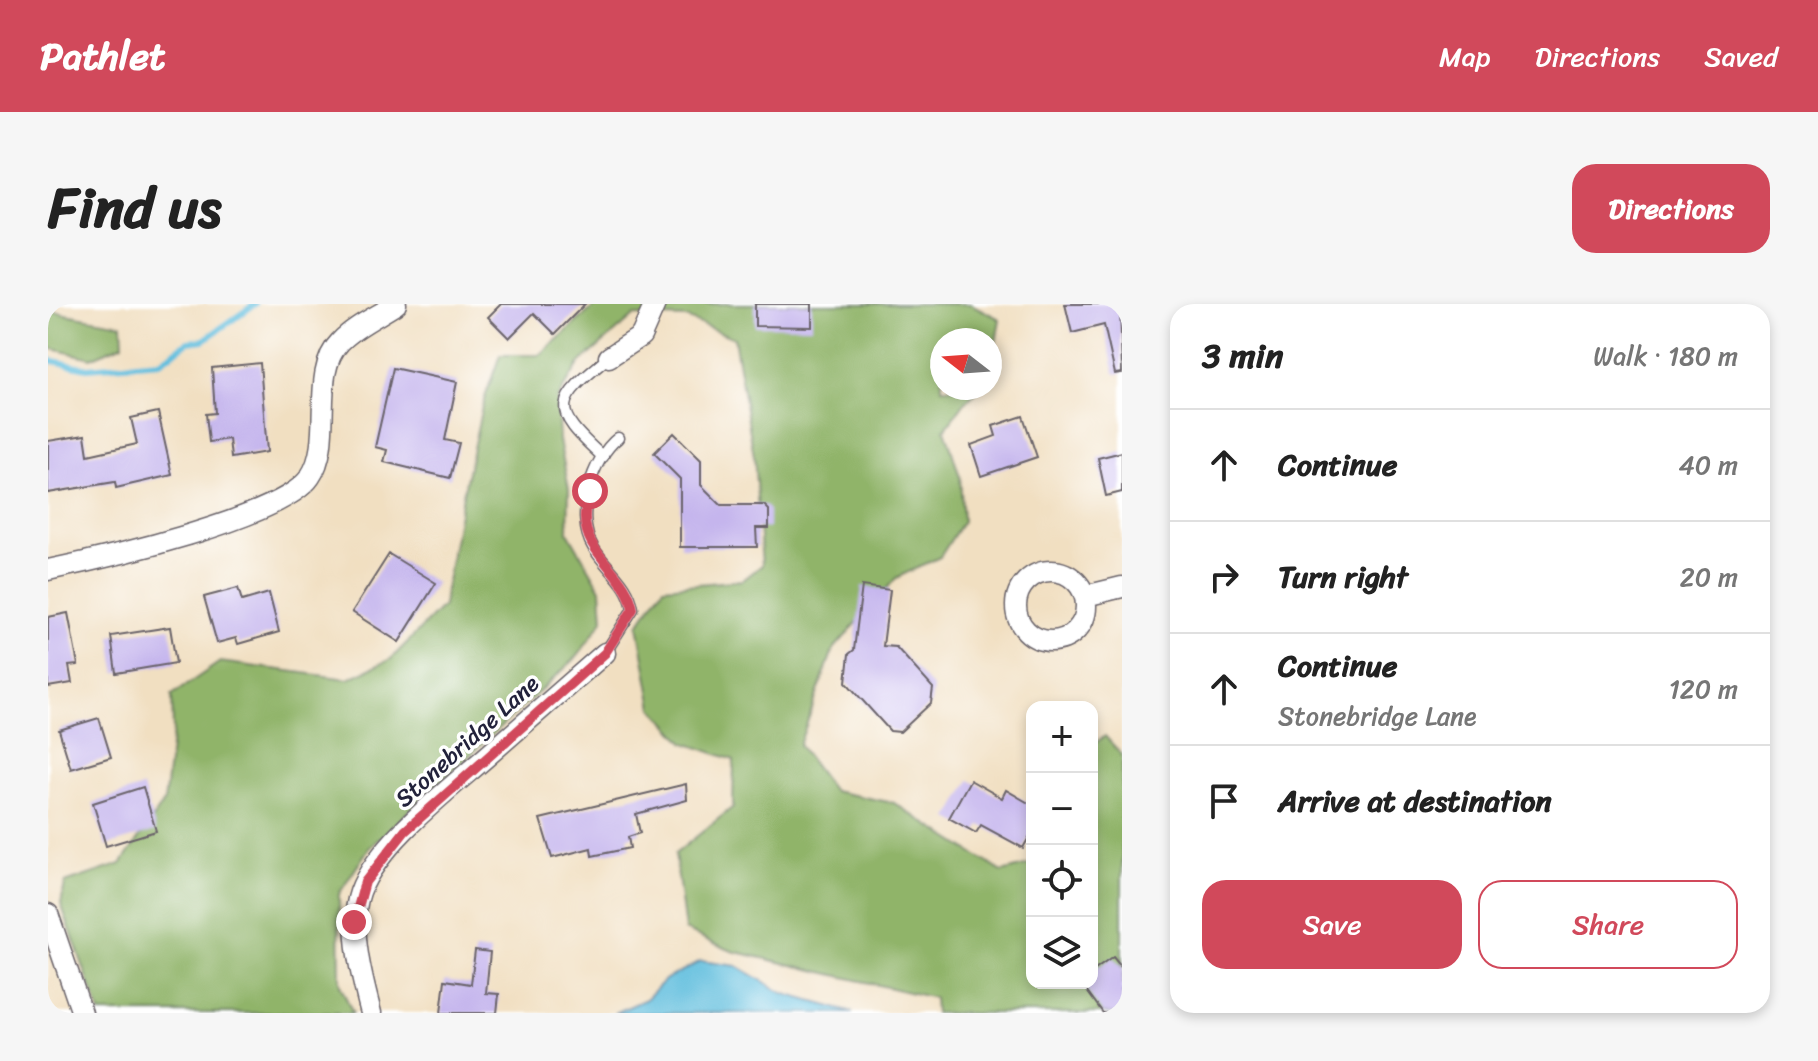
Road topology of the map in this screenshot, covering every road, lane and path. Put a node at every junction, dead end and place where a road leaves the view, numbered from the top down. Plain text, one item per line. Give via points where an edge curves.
1 (396, 304) edge
2 (655, 304) edge
3 (609, 357) joint
4 (618, 438) dead end
5 (603, 457) junction
6 (48, 570) edge
7 (1122, 587) edge
8 (1085, 596) dead end
9 (605, 653) joint
10 (48, 914) edge
11 (82, 1013) edge
12 (371, 1013) edge

1 - 6 street via 333,351 317,465 301,488 262,510
2 - 3 street via 641,336
3 - 5 lane via 566,399 564,415
4 - 5 lane
5 - 9 lane via 584,517 591,545 630,594 633,609
7 - 8 street
9 - 12 street, Stonebridge Lane via 443,794 375,866 360,894 354,922
10 - 11 street

